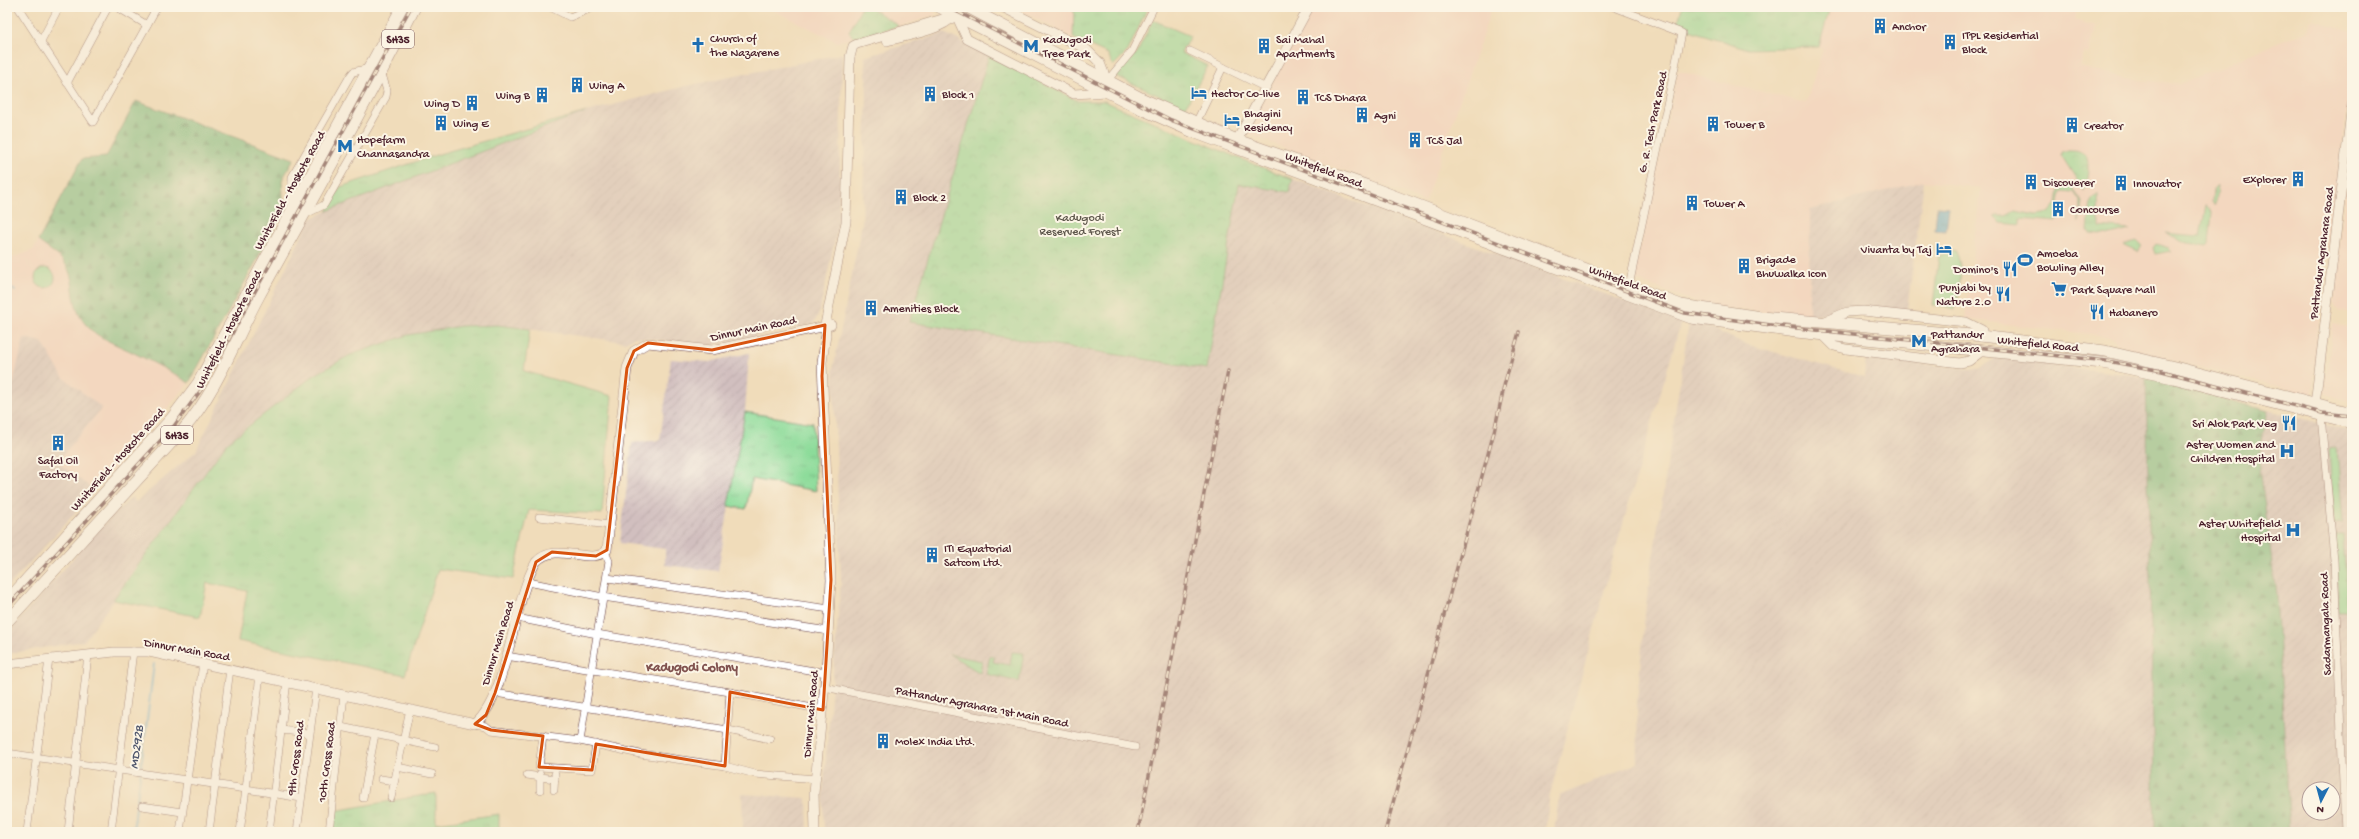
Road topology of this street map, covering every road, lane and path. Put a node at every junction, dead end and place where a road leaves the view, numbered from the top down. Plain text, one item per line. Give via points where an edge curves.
1 (18, 7) edge
2 (59, 7) edge
3 (108, 7) edge
4 (117, 7) edge
5 (157, 7) edge
6 (402, 7) edge
7 (415, 7) edge
8 (550, 7) edge
9 (594, 7) edge
10 (939, 7) edge
11 (967, 7) edge
12 (1002, 7) edge
13 (1154, 7) edge
14 (1295, 7) edge
15 (1614, 7) edge
16 (1307, 9) edge
17 (959, 11) edge
18 (147, 25) junction
19 (41, 42) junction
20 (1190, 51) dead end
21 (1223, 67) junction
22 (370, 68) junction
23 (381, 71) junction
24 (67, 83) junction
25 (1107, 86) junction
26 (1264, 87) junction
27 (2352, 104) edge
28 (1196, 123) junction
29 (1237, 140) junction
30 (2346, 178) edge
31 (2352, 184) edge
32 (291, 212) junction
33 (302, 217) junction
34 (1629, 286) junction
35 (828, 325) junction
36 (188, 398) junction
37 (2315, 404) junction
38 (200, 408) junction
39 (2352, 414) edge
40 (2321, 416) junction
41 (2352, 423) edge
42 (539, 517) dead end
43 (81, 518) junction
44 (610, 525) junction
45 (90, 528) junction
46 (605, 552) junction
47 (607, 578) junction
48 (528, 582) junction
49 (603, 597) junction
50 (7, 601) edge
51 (830, 609) junction
52 (517, 618) junction
53 (7, 622) edge
54 (829, 631) junction
55 (597, 634) junction
56 (133, 651) junction
57 (88, 655) junction
58 (506, 656) junction
59 (49, 659) junction
60 (203, 663) junction
61 (7, 664) edge
62 (230, 669) junction
63 (592, 669) junction
64 (826, 673) junction
65 (260, 676) junction
66 (287, 681) junction
67 (824, 687) junction
68 (316, 688) junction
69 (730, 692) junction
70 (495, 693) junction
71 (344, 695) junction
72 (585, 708) junction
73 (410, 709) junction
74 (822, 710) junction
75 (475, 724) junction
76 (341, 727) junction
77 (281, 730) junction
78 (728, 730) junction
79 (309, 733) junction
80 (375, 734) junction
81 (543, 736) junction
82 (770, 739) dead end
83 (403, 740) junction
84 (580, 741) junction
85 (596, 744) junction
86 (435, 747) dead end
87 (1135, 747) dead end
88 (7, 753) edge
89 (37, 758) junction
90 (76, 764) junction
91 (725, 766) junction
92 (397, 767) junction
93 (539, 767) junction
94 (555, 768) junction
95 (119, 771) junction
96 (432, 774) dead end
97 (527, 775) dead end
98 (540, 778) junction
99 (381, 779) dead end
100 (555, 779) junction
101 (816, 779) junction
102 (187, 781) junction
103 (394, 781) junction
104 (215, 786) junction
105 (246, 789) junction
106 (540, 790) dead end
107 (554, 790) dead end
108 (273, 794) junction
109 (301, 798) junction
110 (363, 798) dead end
111 (391, 798) dead end
112 (142, 806) dead end
113 (182, 812) junction
114 (27, 832) edge
115 (68, 832) edge
116 (111, 832) edge
117 (180, 832) edge
118 (209, 832) edge
119 (240, 832) edge
120 (268, 832) edge
121 (297, 832) edge
122 (328, 832) edge
123 (815, 832) edge
124 (2345, 832) edge

1 - 19 street
2 - 19 street
3 - 24 street
4 - 18 street
5 - 18 street
6 - 22 main road, WhiteField - Hoskote Road / SH35
7 - 23 main road, Whitefield - Hoskote Road / SH35
8 - 9 street via 570,17
10 - 17 main road, Whitefield Road
11 - 25 main road, Whitefield Road
12 - 25 street via 1086,49 1100,63
13 - 25 street via 1132,51
14 - 16 street
15 - 34 street, G. R. Tech Park Road via 1682,33
16 - 26 street
17 - 25 main road, Whitefield Road
17 - 25 street via 967,39 1068,91 1074,94
17 - 35 street, Dinnur Main Road via 940,26 864,47 856,53 851,222
18 - 24 street via 93,122
19 - 24 street
20 - 21 street
21 - 26 street
21 - 28 street
22 - 32 main road, WhiteField - Hoskote Road / SH35
22 - 32 street via 353,72 350,76 292,177
23 - 33 main road, Whitefield - Hoskote Road / SH35
23 - 33 street via 387,91 386,97 324,205
25 - 28 main road, Whitefield Road
25 - 40 main road, Whitefield Road via 1173,123 1234,148 1679,315 1705,321 2103,363
26 - 29 street
27 - 30 street, Pattandur Agrahara Road
28 - 29 main road, Whitefield Road
29 - 34 main road, Whitefield Road via 1362,184
30 - 31 street
30 - 37 street, Pattandur Agrahara Road
32 - 36 main road, WhiteField - Hoskote Road / SH35 via 218,349
33 - 38 main road, Whitefield - Hoskote Road / SH35 via 258,298 232,353
34 - 37 main road, Whitefield Road via 1702,309 2105,351
35 - 44 street, Dinnur Main Road via 712,350 648,343 637,347 627,368
35 - 51 street, Dinnur Main Road via 822,376 831,572
36 - 38 main road
36 - 43 main road, WhiteField - Hoskote Road / SH35
37 - 39 main road, Whitefield Road
38 - 45 main road, Whitefield - Hoskote Road / SH35
40 - 41 main road, Whitefield Road
40 - 124 street, Sadarmangala Road via 2334,560
42 - 44 street
43 - 45 main road
43 - 50 main road, WhiteField - Hoskote Road / SH35
44 - 46 street, Dinnur Main Road via 608,547
45 - 53 main road, Whitefield - Hoskote Road / SH35
46 - 47 street via 609,558
46 - 48 street, Dinnur Main Road via 596,556 547,553 536,562
47 - 49 street
47 - 51 street
48 - 49 street
48 - 52 street, Dinnur Main Road
49 - 54 street
49 - 55 street
51 - 54 street, Dinnur Main Road
52 - 55 street
52 - 58 street, Dinnur Main Road
54 - 64 street, Dinnur Main Road
55 - 63 street
55 - 64 street
56 - 57 street, Dinnur Main Road
56 - 60 street, Dinnur Main Road
56 - 95 street
57 - 59 street, Dinnur Main Road
57 - 90 street
58 - 63 street
58 - 70 street, Dinnur Main Road
59 - 61 street, Dinnur Main Road
59 - 89 street
60 - 62 street, Dinnur Main Road
60 - 102 street
62 - 65 street, Dinnur Main Road
62 - 104 street
63 - 69 street
63 - 72 street
64 - 67 street, Dinnur Main Road
65 - 66 street, Dinnur Main Road
65 - 105 street
66 - 68 street, Dinnur Main Road
66 - 77 street
67 - 74 street, Dinnur Main Road
67 - 87 street, Pattandur Agrahara 1st Main Road
68 - 71 street, Dinnur Main Road
68 - 79 street, 9th Cross Road
69 - 74 street
69 - 78 street
70 - 72 street
70 - 75 street, Dinnur Main Road via 486,715
71 - 73 street, Dinnur Main Road
71 - 76 street, 10th Cross Road
72 - 78 street
72 - 84 street
73 - 75 street, Dinnur Main Road
73 - 83 street
74 - 101 street, Dinnur Main Road
75 - 81 street via 491,730
76 - 80 street
76 - 122 street, 10th Cross Road
77 - 79 street
77 - 108 street
78 - 82 street
78 - 91 street
79 - 109 street, 9th Cross Road
80 - 83 street
80 - 110 street
81 - 84 street
81 - 93 street
83 - 86 street
83 - 92 street
84 - 85 street
85 - 91 street via 640,754
85 - 94 street via 592,770
88 - 89 street
89 - 90 street
89 - 114 street
90 - 95 street
90 - 115 street
91 - 101 street via 755,774
92 - 96 street
92 - 103 street
93 - 94 street
93 - 98 street
94 - 100 street
95 - 102 street
95 - 116 street
97 - 98 street
98 - 100 street
98 - 106 street
99 - 103 street
100 - 107 street
101 - 123 street, Dinnur Main Road
102 - 104 street
102 - 113 street
103 - 111 street
104 - 105 street
104 - 118 street
105 - 108 street
105 - 119 street
108 - 109 street
108 - 120 street
109 - 121 street, 9th Cross Road
112 - 113 street
113 - 117 street

